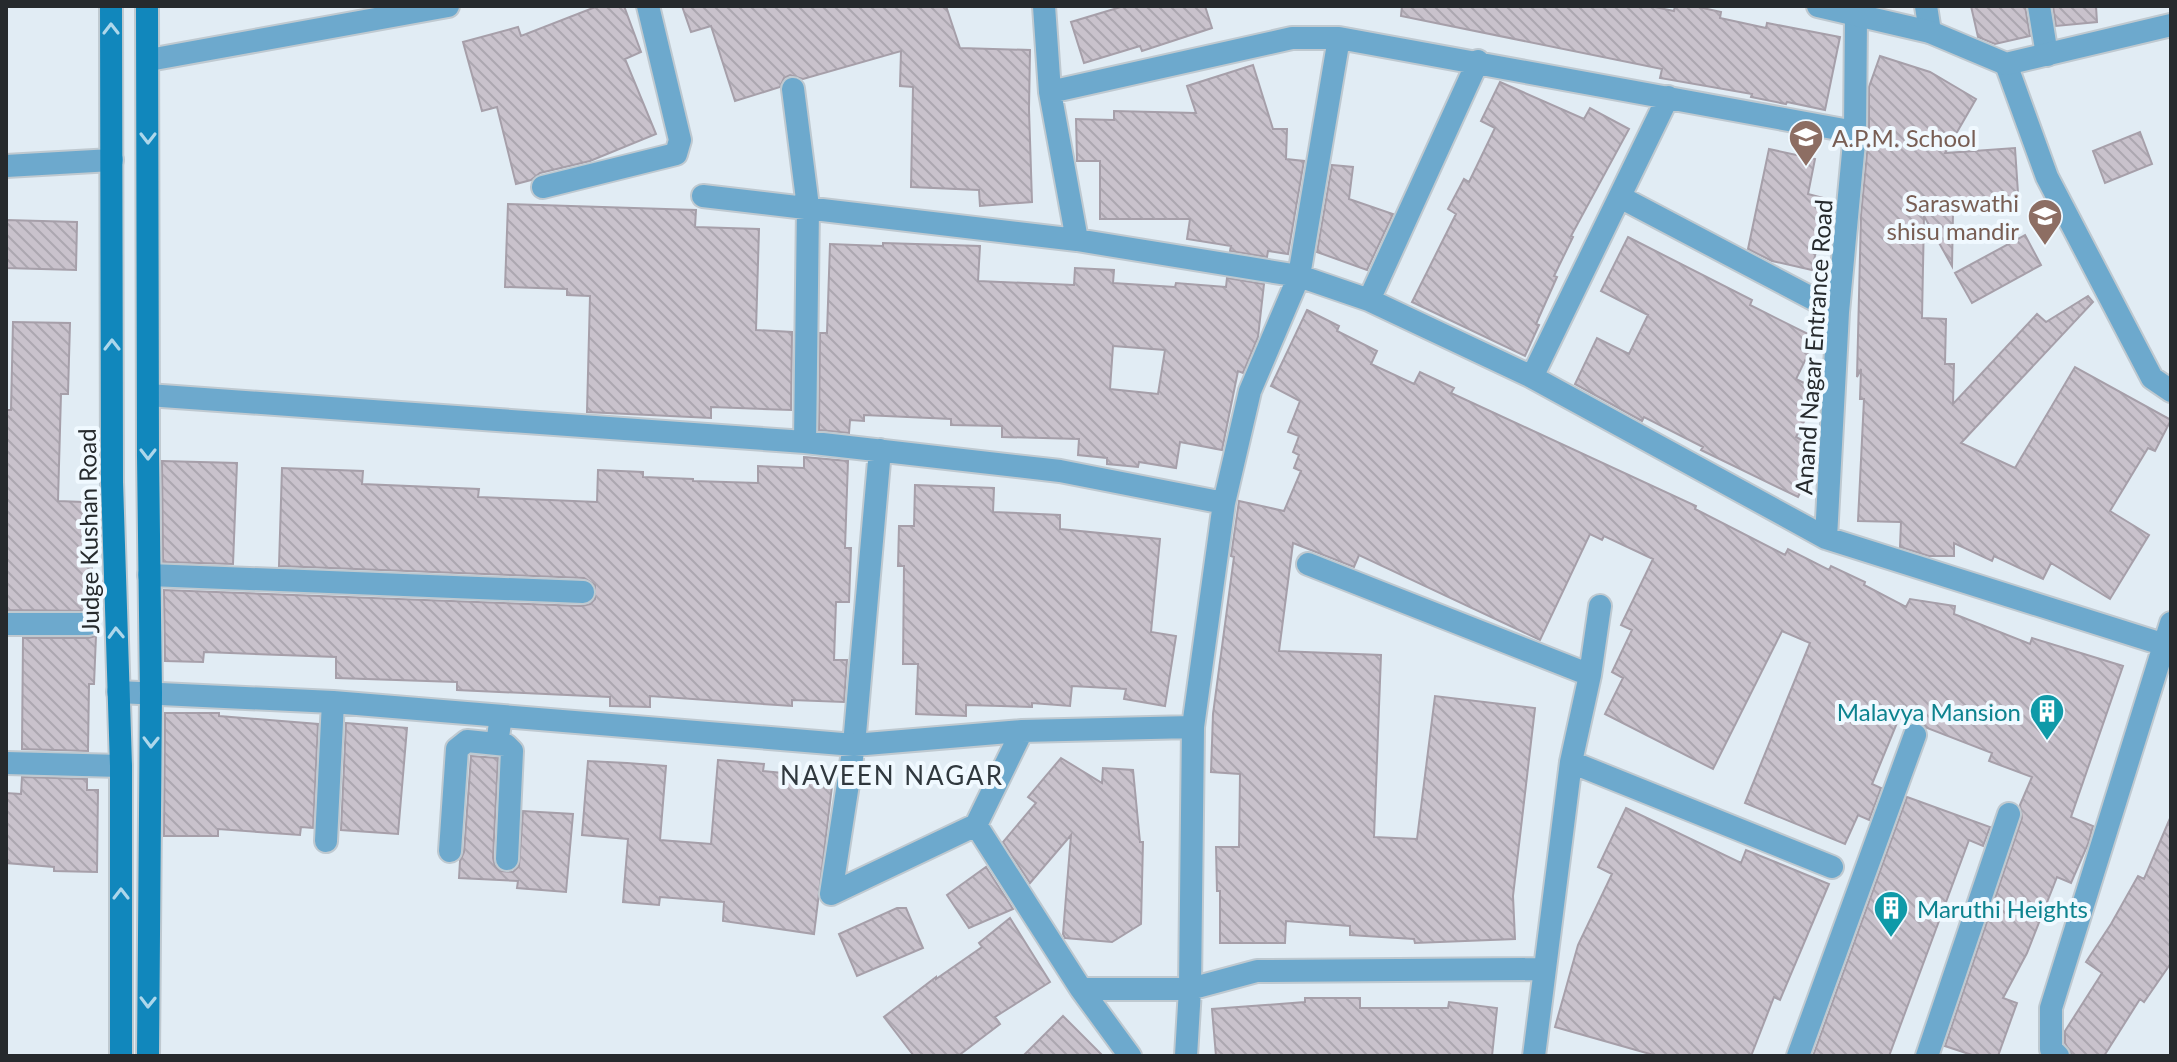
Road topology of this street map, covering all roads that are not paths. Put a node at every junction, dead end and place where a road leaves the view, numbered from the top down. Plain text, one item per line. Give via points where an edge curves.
1 (111, 6) edge
2 (147, 6) edge
3 (448, 6) edge
4 (648, 6) edge
5 (1044, 6) edge
6 (1818, 6) edge
7 (1926, 6) edge
8 (2039, 6) edge
9 (1856, 16) junction
10 (2171, 25) edge
11 (1930, 32) junction
12 (1339, 38) junction
13 (2047, 55) junction
14 (149, 60) junction
15 (1478, 61) junction
16 (2006, 64) junction
17 (793, 89) dead end
18 (1050, 92) junction
19 (1668, 97) junction
20 (1855, 132) junction
21 (112, 160) junction
22 (6, 166) edge
23 (543, 187) dead end
24 (703, 196) dead end
25 (1620, 197) junction
26 (808, 207) junction
27 (1077, 240) junction
28 (1299, 276) junction
29 (1369, 300) junction
30 (1838, 312) junction
31 (1532, 377) junction
32 (2171, 391) edge
33 (148, 395) junction
34 (805, 442) junction
35 (880, 450) junction
36 (1224, 503) junction
37 (1826, 538) junction
38 (1308, 564) dead end
39 (149, 575) junction
40 (583, 592) dead end
41 (1600, 606) dead end
42 (2171, 623) edge
43 (6, 624) edge
44 (88, 624) dead end
45 (2162, 644) junction
46 (1590, 675) junction
47 (118, 692) junction
48 (151, 693) junction
49 (333, 702) junction
50 (501, 716) junction
51 (1193, 727) junction
52 (1022, 731) junction
53 (1915, 735) dead end
54 (497, 744) junction
55 (854, 745) junction
56 (1571, 762) junction
57 (6, 763) edge
58 (121, 766) junction
59 (2009, 814) dead end
60 (976, 825) junction
61 (326, 841) dead end
62 (450, 851) dead end
63 (507, 859) dead end
64 (1832, 867) dead end
65 (1543, 969) junction
66 (1081, 989) junction
67 (1190, 989) junction
68 (121, 1056) edge
69 (148, 1056) edge
70 (1130, 1056) edge
71 (1186, 1056) edge
72 (1534, 1056) edge
73 (1798, 1056) edge
74 (1927, 1056) edge
75 (2058, 1056) edge

21 -> 1 main road, Judge Kushan Road
2 - 14 main road
3 - 14 street
4 - 23 street via 680,140 676,154
5 - 18 street
6 - 9 street
7 - 11 street
8 - 13 street
9 - 11 street
9 - 20 street, Anand Nagar Entrance Road
10 - 13 street
11 - 16 street
12 - 15 street
12 - 18 street via 1292,38
12 - 28 street
13 - 16 street
14 -> 33 main road
15 - 19 street
15 - 29 street
16 - 32 street via 2047,177 2152,378
17 - 26 street
18 - 27 street
19 - 20 street
19 - 25 street
20 - 30 street, Anand Nagar Entrance Road
21 - 22 street
47 -> 21 main road, Judge Kushan Road
24 - 26 street
25 - 30 street
25 - 31 street
26 - 27 street
26 - 34 street
27 - 28 street
28 - 29 street
28 - 36 street via 1250,391
29 - 31 street
30 - 37 street, Anand Nagar Entrance Road
31 - 37 street
33 - 34 street
33 -> 39 main road
34 - 35 street
35 - 36 street via 1060,471
35 - 55 street
36 - 51 street
37 - 45 street
38 - 46 street
39 - 40 street
39 - 48 main road
41 - 46 street
42 - 45 street
43 - 44 street
45 - 75 street via 2051,1008 2051,1049
46 - 56 street
47 - 48 street
47 - 58 main road, Judge Kushan Road
48 - 49 street
48 -> 69 main road
49 - 50 street
49 - 61 street
50 - 54 street
50 - 55 street
51 - 52 street
51 - 67 street
52 - 55 street
52 - 60 street
53 - 73 street
54 - 62 street via 467,741 457,749
54 - 63 street via 512,751
55 - 60 street via 831,894
56 - 64 street
56 - 65 street
57 - 58 street
68 -> 58 main road, Judge Kushan Road
59 - 74 street
60 - 66 street
65 - 67 street via 1257,971
65 - 72 street
66 - 67 street
66 - 70 street
67 - 71 street

